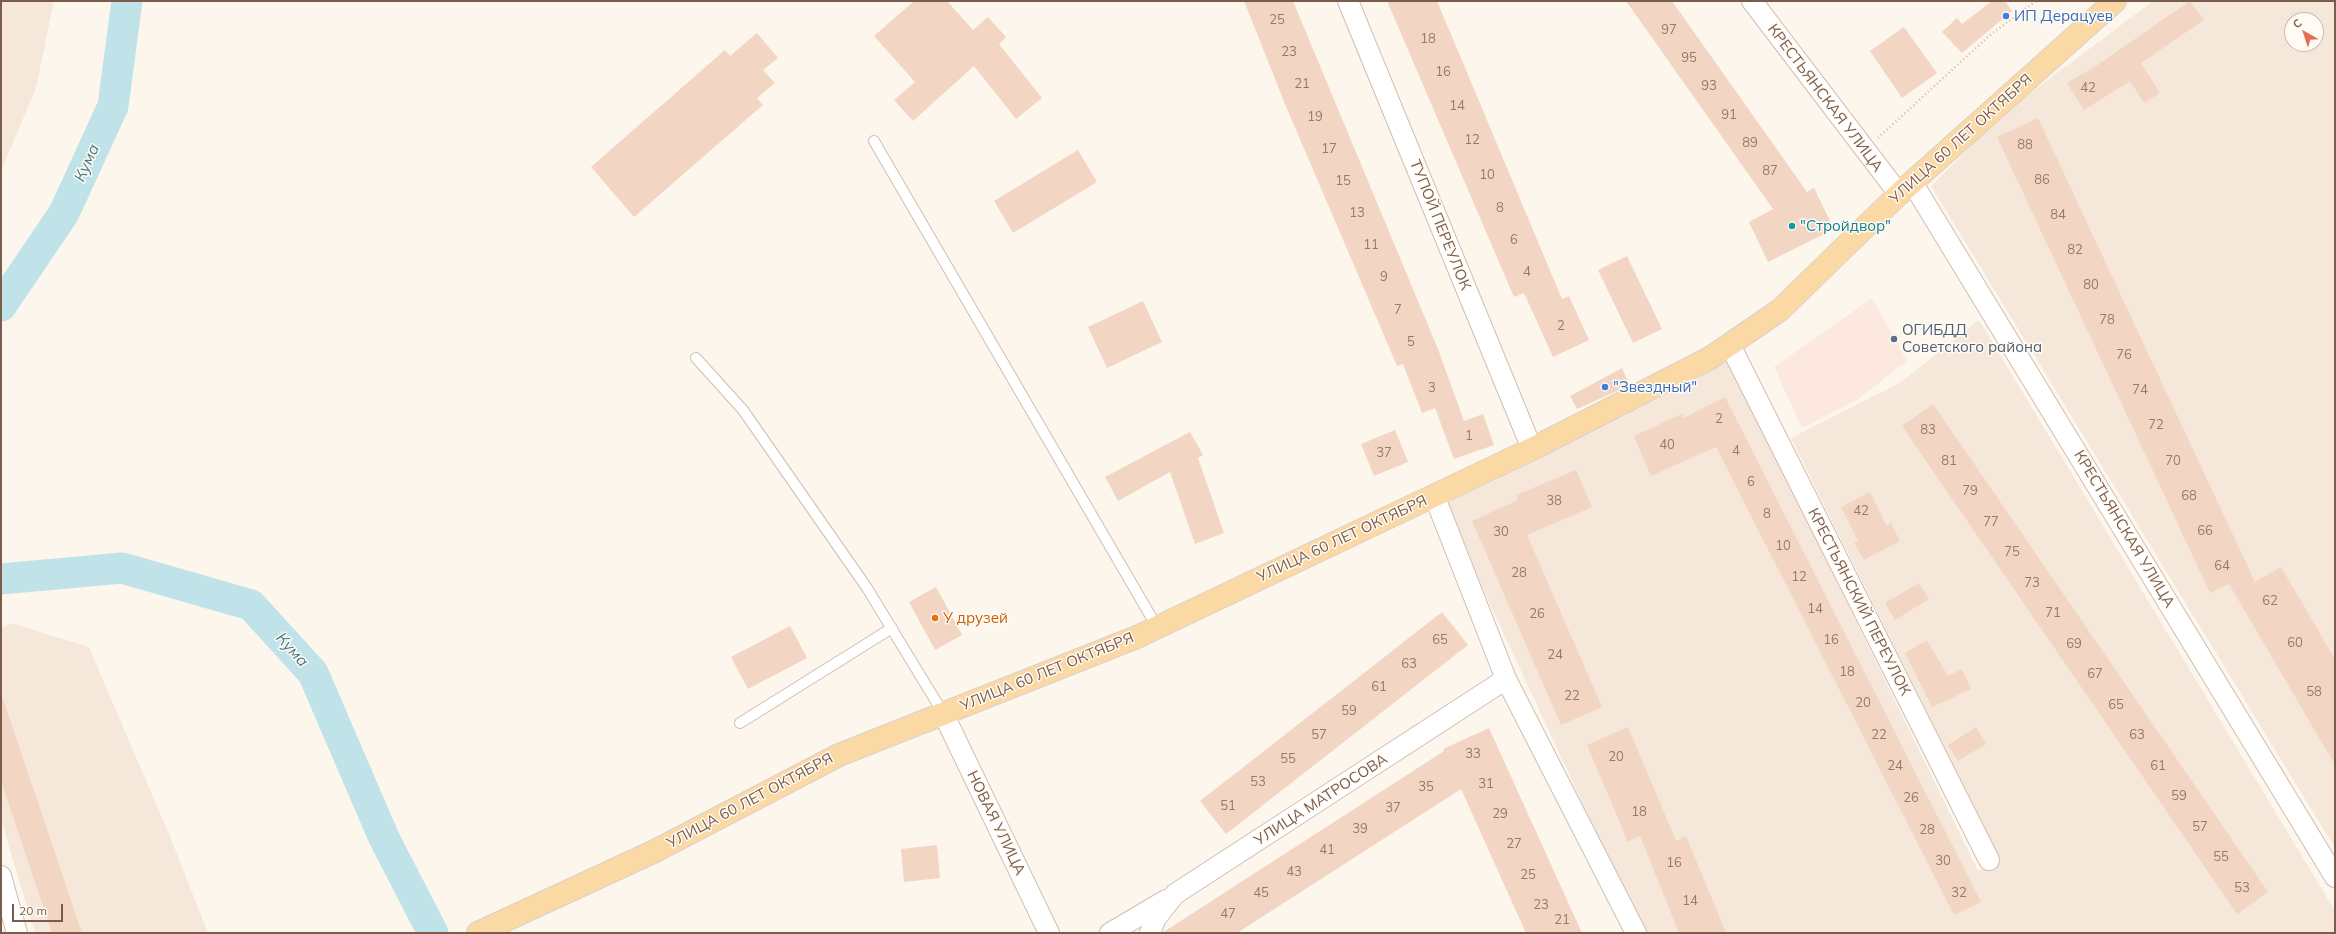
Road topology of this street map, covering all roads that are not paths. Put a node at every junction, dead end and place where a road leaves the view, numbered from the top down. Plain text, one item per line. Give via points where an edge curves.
1 (1348, 1) edge
2 (1752, 1) edge
3 (2115, 1) edge
4 (874, 141) dead end
5 (1906, 188) junction
6 (1730, 345) junction
7 (696, 358) dead end
8 (1532, 449) junction
9 (1434, 496) junction
10 (1157, 627) junction
11 (892, 628) junction
12 (1506, 680) junction
13 (944, 713) junction
14 (740, 723) dead end
15 (1988, 860) dead end
16 (1, 876) edge
17 (2335, 877) edge
18 (1175, 894) junction
19 (483, 930) edge
20 (17, 933) edge
21 (1049, 933) edge
22 (1110, 933) edge
23 (1150, 933) edge
24 (1636, 933) edge

1 - 8 street, ТУПОЙ ПЕРЕУЛОК
2 - 5 street, КРЕСТЬЯНСКАЯ УЛИЦА via 1864,150
3 - 5 main road, УЛИЦА 60 ЛЕТ ОКТЯБРЯ
4 - 10 lane
5 - 6 main road, УЛИЦА 60 ЛЕТ ОКТЯБРЯ via 1780,310
5 - 17 street, КРЕСТЬЯНСКАЯ УЛИЦА
6 - 8 main road, УЛИЦА 60 ЛЕТ ОКТЯБРЯ via 1710,358
6 - 15 street, КРЕСТЬЯНСКИЙ ПЕРЕУЛОК
7 - 11 lane via 743,410
8 - 9 main road, УЛИЦА 60 ЛЕТ ОКТЯБРЯ
9 - 10 main road, УЛИЦА 60 ЛЕТ ОКТЯБРЯ
9 - 12 street
10 - 13 main road, УЛИЦА 60 ЛЕТ ОКТЯБРЯ
11 - 13 lane
11 - 14 lane
12 - 18 street, УЛИЦА МАТРОСОВА
12 - 24 street
13 - 19 main road, УЛИЦА 60 ЛЕТ ОКТЯБРЯ via 839,755 653,852
13 - 21 street, НОВАЯ УЛИЦА
16 - 20 street
18 - 22 street
18 - 23 street, УЛИЦА МАТРОСОВА via 1156,918

